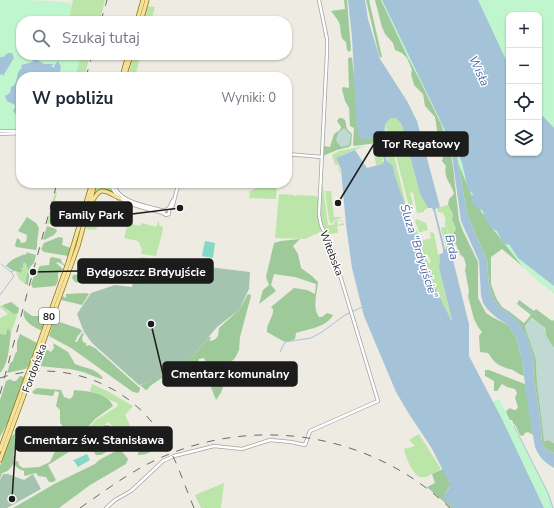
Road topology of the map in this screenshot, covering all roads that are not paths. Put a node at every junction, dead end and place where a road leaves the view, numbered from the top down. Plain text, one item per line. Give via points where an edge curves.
1 (143, 0) edge
2 (147, 0) edge
3 (319, 0) edge
4 (138, 16) edge
5 (142, 16) edge
6 (127, 60) edge
7 (129, 60) edge
8 (124, 72) edge
9 (125, 72) edge
10 (16, 132) edge
11 (0, 133) edge
12 (292, 154) edge
13 (322, 157) junction
14 (91, 188) edge
15 (91, 188) edge
16 (113, 188) edge
17 (114, 188) edge
18 (177, 188) edge
19 (119, 198) junction
20 (88, 209) junction
21 (166, 211) junction
22 (32, 368) junction
23 (29, 376) junction
24 (0, 450) edge
25 (0, 460) edge
26 (106, 508) edge

1 - 4 main road
2 - 5 main road
3 - 13 street, Witebska via 328,52
6 - 8 main road
7 - 9 main road
10 - 11 street
12 - 13 street
13 - 26 street, Witebska via 319,218 353,314 378,401 310,431 305,445 270,440 242,449 212,446 174,456 163,461 131,491
14 - 22 main road, Fordońska / 80
15 - 20 main road, Fordońska / 80
16 - 19 street
17 - 21 street via 125,199
18 - 21 street via 173,205
19 - 20 main road via 108,191 102,191
19 - 21 street
20 - 22 main road, Fordońska / 80 via 74,258
22 - 23 main road, Fordońska / 80, bridge
23 - 24 main road, Fordońska / 80
23 - 25 main road, Fordońska / 80

